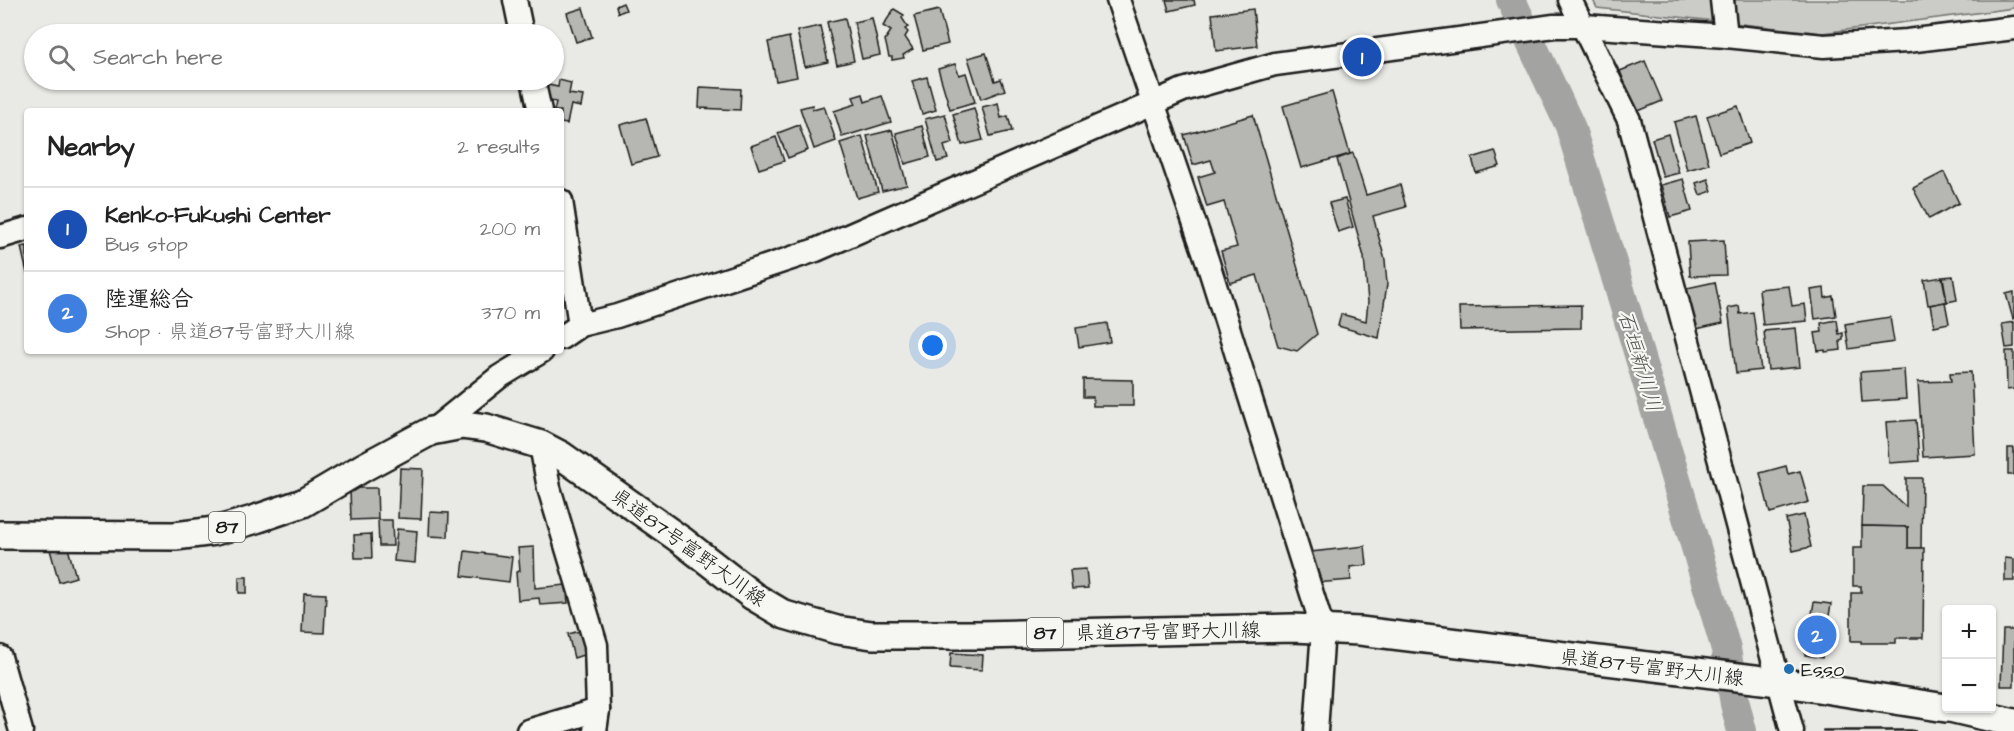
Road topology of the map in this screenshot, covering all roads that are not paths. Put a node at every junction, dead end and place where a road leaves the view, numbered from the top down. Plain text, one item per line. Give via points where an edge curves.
1 (514, 0) edge
2 (1118, 0) edge
3 (1570, 0) edge
4 (1722, 0) edge
5 (520, 24) edge
6 (1584, 26) junction
7 (2014, 28) edge
8 (1726, 36) junction
9 (535, 90) edge
10 (1152, 104) junction
11 (539, 108) edge
12 (564, 221) edge
13 (24, 231) edge
14 (0, 237) edge
15 (564, 312) edge
16 (580, 325) junction
17 (564, 336) edge
18 (537, 354) edge
19 (431, 431) junction
20 (541, 445) junction
21 (0, 534) edge
22 (1323, 629) junction
23 (0, 657) edge
24 (1766, 680) junction
25 (1942, 707) edge
26 (1970, 713) edge
27 (597, 720) edge
28 (2014, 723) edge
29 (21, 731) edge
30 (528, 731) edge
31 (1316, 731) edge
32 (1792, 731) edge

1 - 5 street
2 - 10 street
3 - 6 street
4 - 8 street
6 - 8 street
6 - 10 street via 1509,31 1275,64 1183,90
6 - 24 street via 1629,120
7 - 8 street via 1824,46
9 - 11 street
10 - 16 street via 816,250
10 - 22 street via 1207,260
12 - 16 street
13 - 14 street
15 - 16 street
16 - 17 street
18 - 19 street via 499,377
19 - 20 main road, 県道87号富野大川線 / 87 via 462,425 486,428
19 - 21 main road, 県道87号富野大川線 / 87 via 303,503 214,531 176,536
20 - 22 main road, 県道87号富野大川線 / 87 via 597,480 753,596 785,615 811,624 884,635
20 - 27 street via 549,488 596,645
22 - 24 main road, 県道87号富野大川線 / 87
22 - 31 street
23 - 29 street
24 - 25 main road, 県道87号富野大川線 / 87
24 - 32 street
26 - 28 main road, 県道87号富野大川線 / 87
27 - 30 street

